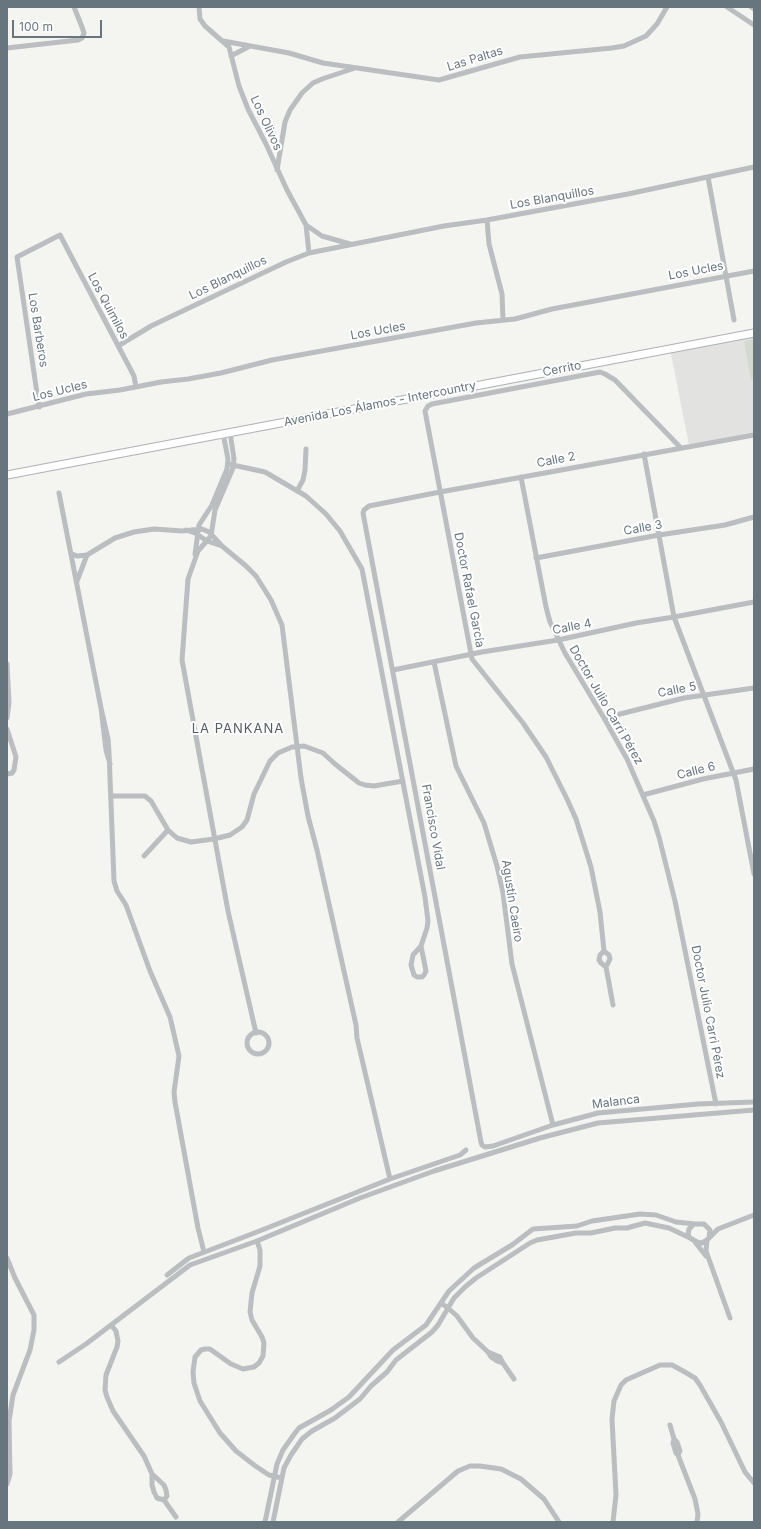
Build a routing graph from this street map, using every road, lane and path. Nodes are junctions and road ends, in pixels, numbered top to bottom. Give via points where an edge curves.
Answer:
1 (74, 7) edge
2 (199, 7) edge
3 (667, 7) edge
4 (727, 7) edge
5 (751, 7) edge
6 (754, 9) edge
7 (754, 25) edge
8 (223, 41) junction
9 (249, 47) junction
10 (7, 48) edge
11 (232, 56) junction
12 (358, 67) junction
13 (754, 167) edge
14 (277, 170) junction
15 (708, 178) junction
16 (487, 220) junction
17 (306, 225) junction
18 (60, 235) joint
19 (353, 244) junction
20 (309, 253) junction
21 (754, 271) edge
22 (727, 276) junction
23 (503, 320) junction
24 (734, 320) dead end
25 (754, 333) edge
26 (118, 346) junction
27 (136, 387) junction
28 (40, 407) junction
29 (7, 414) edge
30 (425, 415) joint
31 (226, 433) junction
32 (754, 435) edge
33 (681, 448) junction
34 (306, 449) dead end
35 (644, 454) junction
36 (231, 465) junction
37 (7, 475) edge
38 (521, 477) junction
39 (297, 491) junction
40 (60, 492) dead end
41 (440, 492) junction
42 (364, 510) joint
43 (754, 517) edge
44 (197, 532) junction
45 (212, 535) junction
46 (659, 535) junction
47 (207, 541) junction
48 (222, 546) junction
49 (72, 554) junction
50 (87, 555) junction
51 (195, 557) junction
52 (536, 558) junction
53 (77, 582) junction
54 (754, 602) edge
55 (674, 617) junction
56 (558, 640) junction
57 (471, 654) junction
58 (434, 662) junction
59 (7, 664) edge
60 (393, 670) junction
61 (754, 688) edge
62 (7, 692) edge
63 (703, 695) junction
64 (7, 718) edge
65 (604, 718) junction
66 (7, 728) edge
67 (298, 746) junction
68 (754, 769) edge
69 (733, 772) junction
70 (7, 774) edge
71 (403, 781) junction
72 (643, 795) junction
73 (111, 796) junction
74 (168, 830) junction
75 (214, 839) junction
76 (144, 856) dead end
77 (754, 874) edge
78 (422, 946) junction
79 (604, 951) junction
80 (606, 967) junction
81 (613, 1005) dead end
82 (256, 1033) junction
83 (754, 1102) edge
84 (716, 1104) junction
85 (754, 1110) edge
86 (553, 1125) junction
87 (485, 1147) joint
88 (466, 1150) dead end
89 (390, 1179) junction
90 (754, 1215) edge
91 (695, 1224) junction
92 (704, 1224) junction
93 (725, 1226) junction
94 (692, 1239) junction
95 (708, 1239) junction
96 (257, 1241) junction
97 (514, 1243) junction
98 (520, 1250) junction
99 (204, 1252) junction
100 (7, 1258) edge
101 (709, 1260) junction
102 (167, 1275) dead end
103 (441, 1303) junction
104 (448, 1308) junction
105 (730, 1318) dead end
106 (111, 1325) junction
107 (59, 1362) dead end
108 (514, 1379) dead end
109 (359, 1387) junction
110 (366, 1392) junction
111 (13, 1395) junction
112 (7, 1400) edge
113 (670, 1425) dead end
114 (152, 1474) junction
115 (273, 1476) junction
116 (282, 1478) junction
117 (754, 1483) edge
118 (7, 1484) edge
119 (164, 1500) junction
120 (176, 1517) dead end
121 (264, 1522) edge
122 (273, 1522) edge
123 (398, 1522) edge
124 (558, 1522) edge
125 (613, 1522) edge
126 (697, 1522) edge

1 - 10 street via 84,33 82,38
2 - 8 street, Los Olivos via 200,19 211,33
3 - 12 street, Las Paltas via 646,36 624,46 520,56 439,80
4 - 7 street
5 - 6 street
8 - 9 street, Las Paltas
8 - 11 street, Los Olivos via 229,47
9 - 11 street
9 - 12 street, Las Paltas via 289,53 323,63
11 - 14 street, Los Olivos via 243,99
12 - 14 street via 313,83 302,93 285,122
13 - 15 street, Los Blanquillos
14 - 17 street, Los Olivos
15 - 16 street, Los Blanquillos
15 - 22 street
16 - 19 street, Los Blanquillos
16 - 23 street via 490,250 502,294
17 - 19 street, Los Blanquillos via 322,236
17 - 20 street, Los Olivos
18 - 26 street, Los Quimilos
18 - 28 street, Los Barberos via 17,257
19 - 20 street, Los Blanquillos
20 - 26 street, Los Blanquillos via 151,326
21 - 22 street, Los Ucles
22 - 23 street, Los Ucles
22 - 24 street
23 - 27 street, Los Ucles via 272,360 221,373
25 - 31 main road, Avenida Los Álamos - Intercountry
26 - 27 street, Los Quimilos via 134,376
27 - 28 street, Los Ucles via 86,394
28 - 29 street, Los Ucles
30 - 33 street, Cerrito via 426,408 432,404 600,372 615,380
30 - 41 street, Doctor Rafael García
31 - 36 street via 228,459
31 - 37 main road, Avenida Los Álamos - Intercountry
32 - 33 street, Calle 2
33 - 35 street, Calle 2
34 - 39 street via 303,480
35 - 38 street, Calle 2
35 - 46 street
36 - 39 street via 265,472
36 - 44 street
36 - 45 street via 230,477 215,510
38 - 41 street, Calle 2
38 - 52 street, Doctor Julio Carri Pérez
39 - 71 street via 317,506 334,524 362,569
40 - 49 street
41 - 42 street, Calle 2 via 369,506
41 - 57 street, Doctor Rafael García
42 - 60 street, Francisco Vidal
43 - 46 street, Calle 3 via 725,525
44 - 45 street via 206,530
44 - 47 street
44 - 50 street via 159,528 134,532 115,538
44 - 51 street
45 - 47 street
45 - 48 street
46 - 52 street, Calle 3
46 - 55 street
47 - 48 street
47 - 51 street
48 - 67 street via 252,571 272,600 280,617
49 - 50 street
49 - 53 street
50 - 53 street
51 - 75 street via 187,585 182,665
52 - 56 street, Doctor Julio Carri Pérez via 547,611
53 - 73 street via 110,764
54 - 55 street, Calle 4
55 - 56 street, Calle 4
55 - 63 street
56 - 57 street, Calle 4
56 - 65 street, Doctor Julio Carri Pérez
57 - 58 street, Calle 4
57 - 79 street, Doctor Rafael García via 534,738 567,799 591,867 600,912
58 - 60 street, Calle 4
58 - 86 street, Agustín Caeiro via 456,766 484,823 497,866 512,964
59 - 62 street
60 - 87 street, Francisco Vidal via 481,1142
61 - 63 street, Calle 5
62 - 64 street
63 - 65 street, Calle 5
63 - 69 street
65 - 72 street, Doctor Julio Carri Pérez
66 - 70 street via 16,757 14,770
67 - 71 street via 324,753 358,783 374,786
67 - 75 street via 278,753 270,761 242,827 230,835
67 - 89 street via 308,816
68 - 69 street, Calle 6
69 - 72 street, Calle 6
69 - 77 street via 738,786
71 - 78 street via 427,912 428,921
72 - 84 street, Doctor Julio Carri Pérez via 659,837 671,882
73 - 74 street via 144,796 151,801
73 - 99 street via 115,886 126,905 150,971 167,1008 179,1056 175,1102
74 - 75 street via 177,838 188,842
74 - 76 street
75 - 82 street via 234,942
78 - 78 street via 412,960 412,971 417,977 422,977 426,970
79 - 80 street, Doctor Rafael García via 609,954 610,959
79 - 80 street, Doctor Rafael García via 599,960
80 - 81 street, Doctor Rafael García
82 - 82 street via 265,1036 268,1042 265,1051 259,1054 249,1050 247,1043 250,1036
83 - 84 street, Malanca
84 - 86 street, Malanca via 604,1112
85 - 96 street via 591,1124 434,1171 360,1198
86 - 87 street, Malanca
88 - 89 street via 460,1155
89 - 99 street
90 - 93 street
91 - 92 street
91 - 94 street via 689,1229 688,1235
91 - 97 street via 676,1222 656,1215 627,1215 577,1226 533,1229
92 - 93 street
92 - 95 street via 710,1230
93 - 95 street
94 - 95 street via 702,1242
94 - 98 street via 668,1228 645,1224 537,1240
94 - 101 street
95 - 101 street via 706,1251
96 - 106 street via 190,1265
96 - 115 street via 260,1266 252,1293 250,1312 262,1336 263,1356 259,1363 243,1369 210,1349 205,1349 196,1357 193,1372 200,1401 220,1433 245,1459
97 - 98 street
97 - 103 street via 474,1268 449,1291
98 - 104 street via 476,1278 454,1298
99 - 102 street via 186,1259
100 - 111 street via 34,1315 30,1350
101 - 105 street
103 - 104 street
103 - 109 street via 426,1325 393,1350
104 - 108 street via 491,1357 503,1363
104 - 110 street via 432,1332 400,1356
106 - 107 street
106 - 114 street via 116,1331 118,1341 106,1375 105,1390 113,1411 144,1456
109 - 110 street
109 - 115 street via 338,1406 299,1428 280,1456
110 - 116 street via 335,1418 302,1438 286,1464
111 - 112 street
111 - 118 street via 9,1421 10,1474
113 - 126 street via 676,1453 695,1499
114 - 119 street via 154,1492 157,1498
114 - 119 street via 164,1485 167,1496
115 - 116 street
115 - 121 street
116 - 122 street
117 - 125 street via 745,1472 722,1422 700,1385 683,1370 660,1365 626,1380 614,1401 612,1419 616,1495
119 - 120 street
123 - 124 street via 458,1471 470,1466 489,1466 521,1479 544,1499

